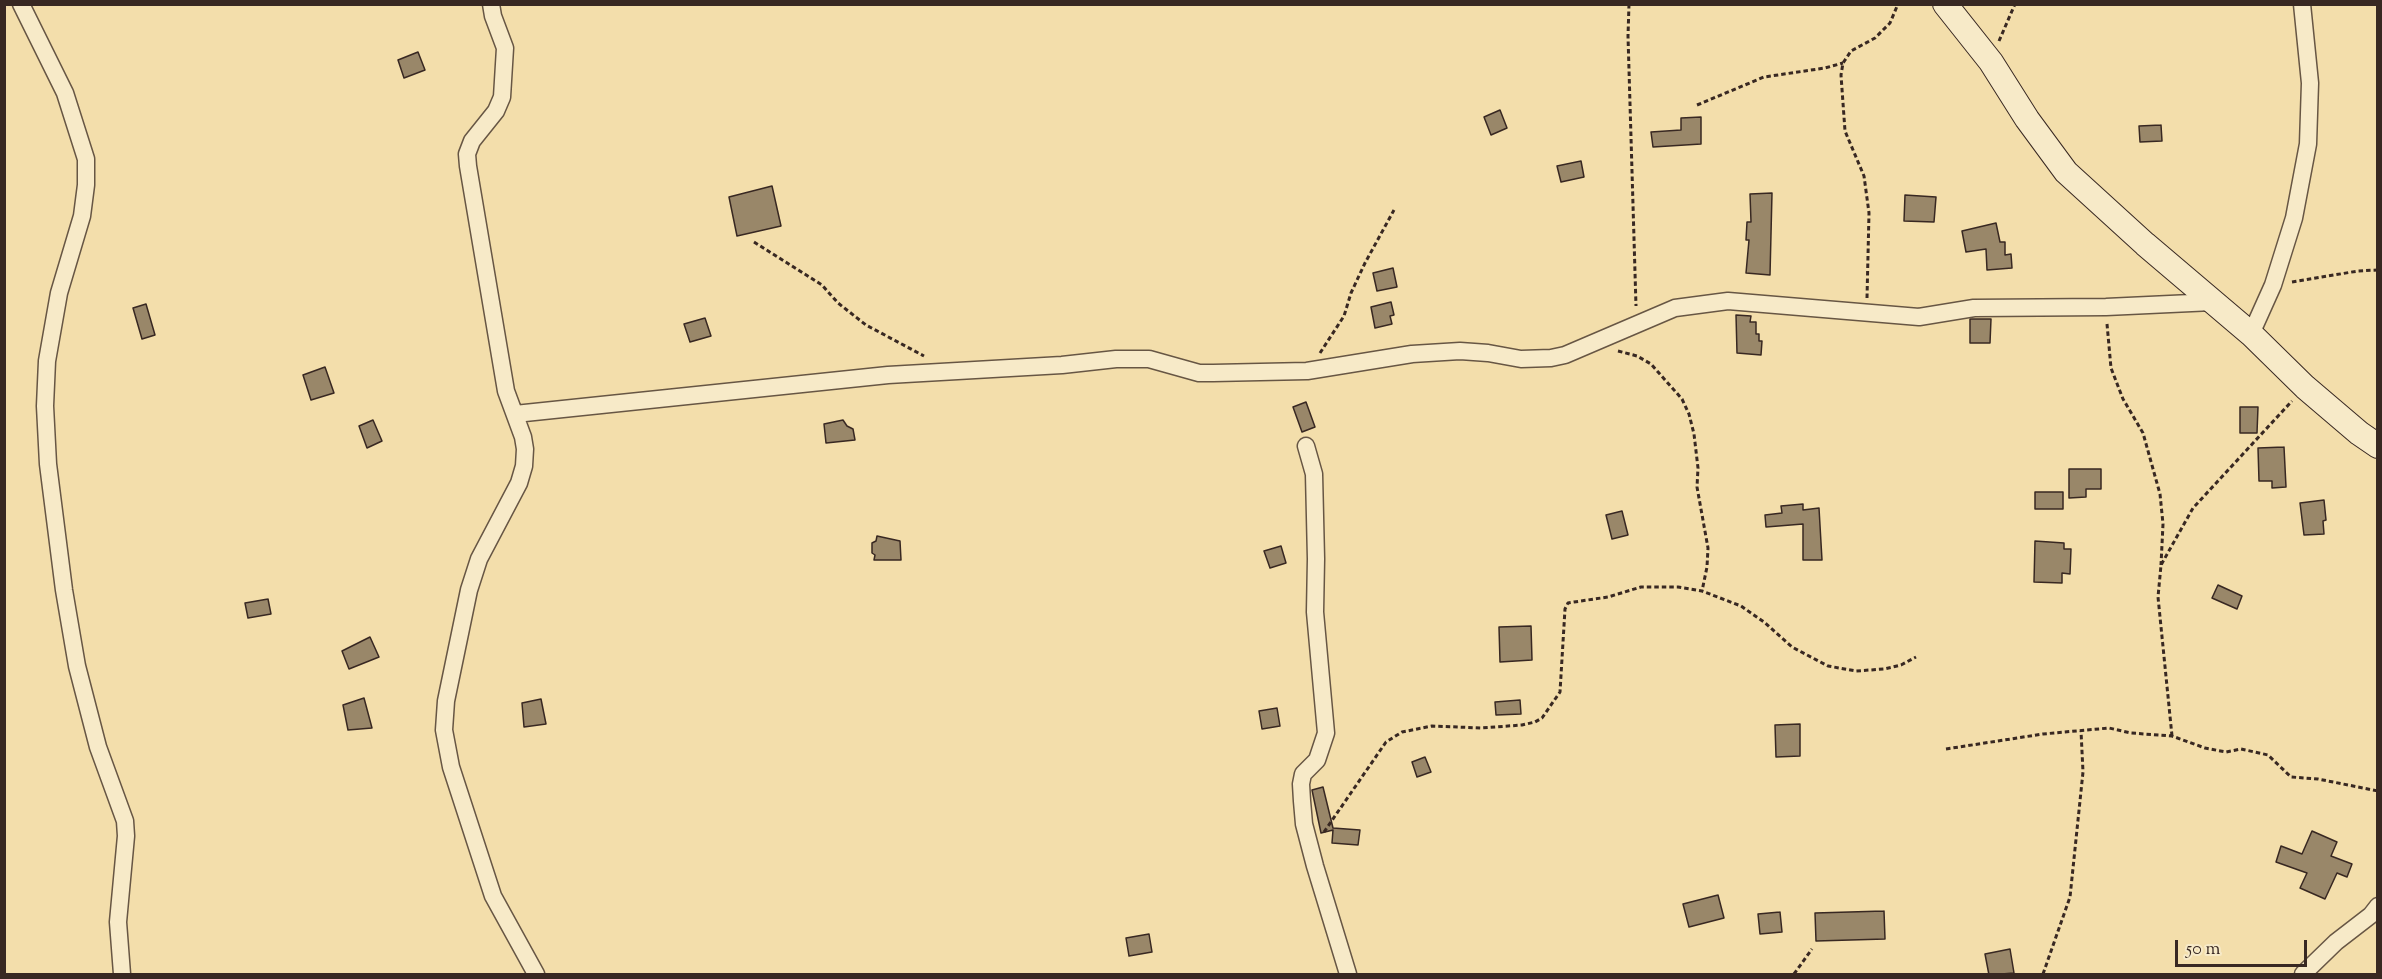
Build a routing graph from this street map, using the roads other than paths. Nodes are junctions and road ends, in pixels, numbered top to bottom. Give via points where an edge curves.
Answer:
1 (21, 4) edge
2 (491, 4) edge
3 (1945, 4) edge
4 (2302, 4) edge
5 (2213, 302) junction
6 (2251, 334) junction
7 (515, 414) junction
8 (1306, 446) dead end
9 (2378, 446) edge
10 (2378, 906) edge
11 (122, 975) edge
12 (536, 975) edge
13 (1348, 975) edge
14 (2303, 975) edge

1 - 11 street via 65,93 86,159 82,216 59,293 47,361 45,406 48,464 77,666 98,747 125,822 118,922
2 - 7 street via 505,48 502,97 467,154 501,365
3 - 5 main road via 1991,62 2066,172
4 - 6 street via 2310,83 2308,144 2294,218 2273,285
5 - 6 main road
5 - 7 street via 1974,308 1919,317 1728,301 1675,308 1551,358 1448,352 1269,373 1200,373 1149,359 1116,359 888,375
6 - 9 main road via 2305,387
7 - 12 street via 523,437 524,466 479,559 469,590 446,701 444,730 451,766 493,896
8 - 13 street via 1314,474 1315,612 1326,733 1317,760 1303,774 1304,824
10 - 14 street

